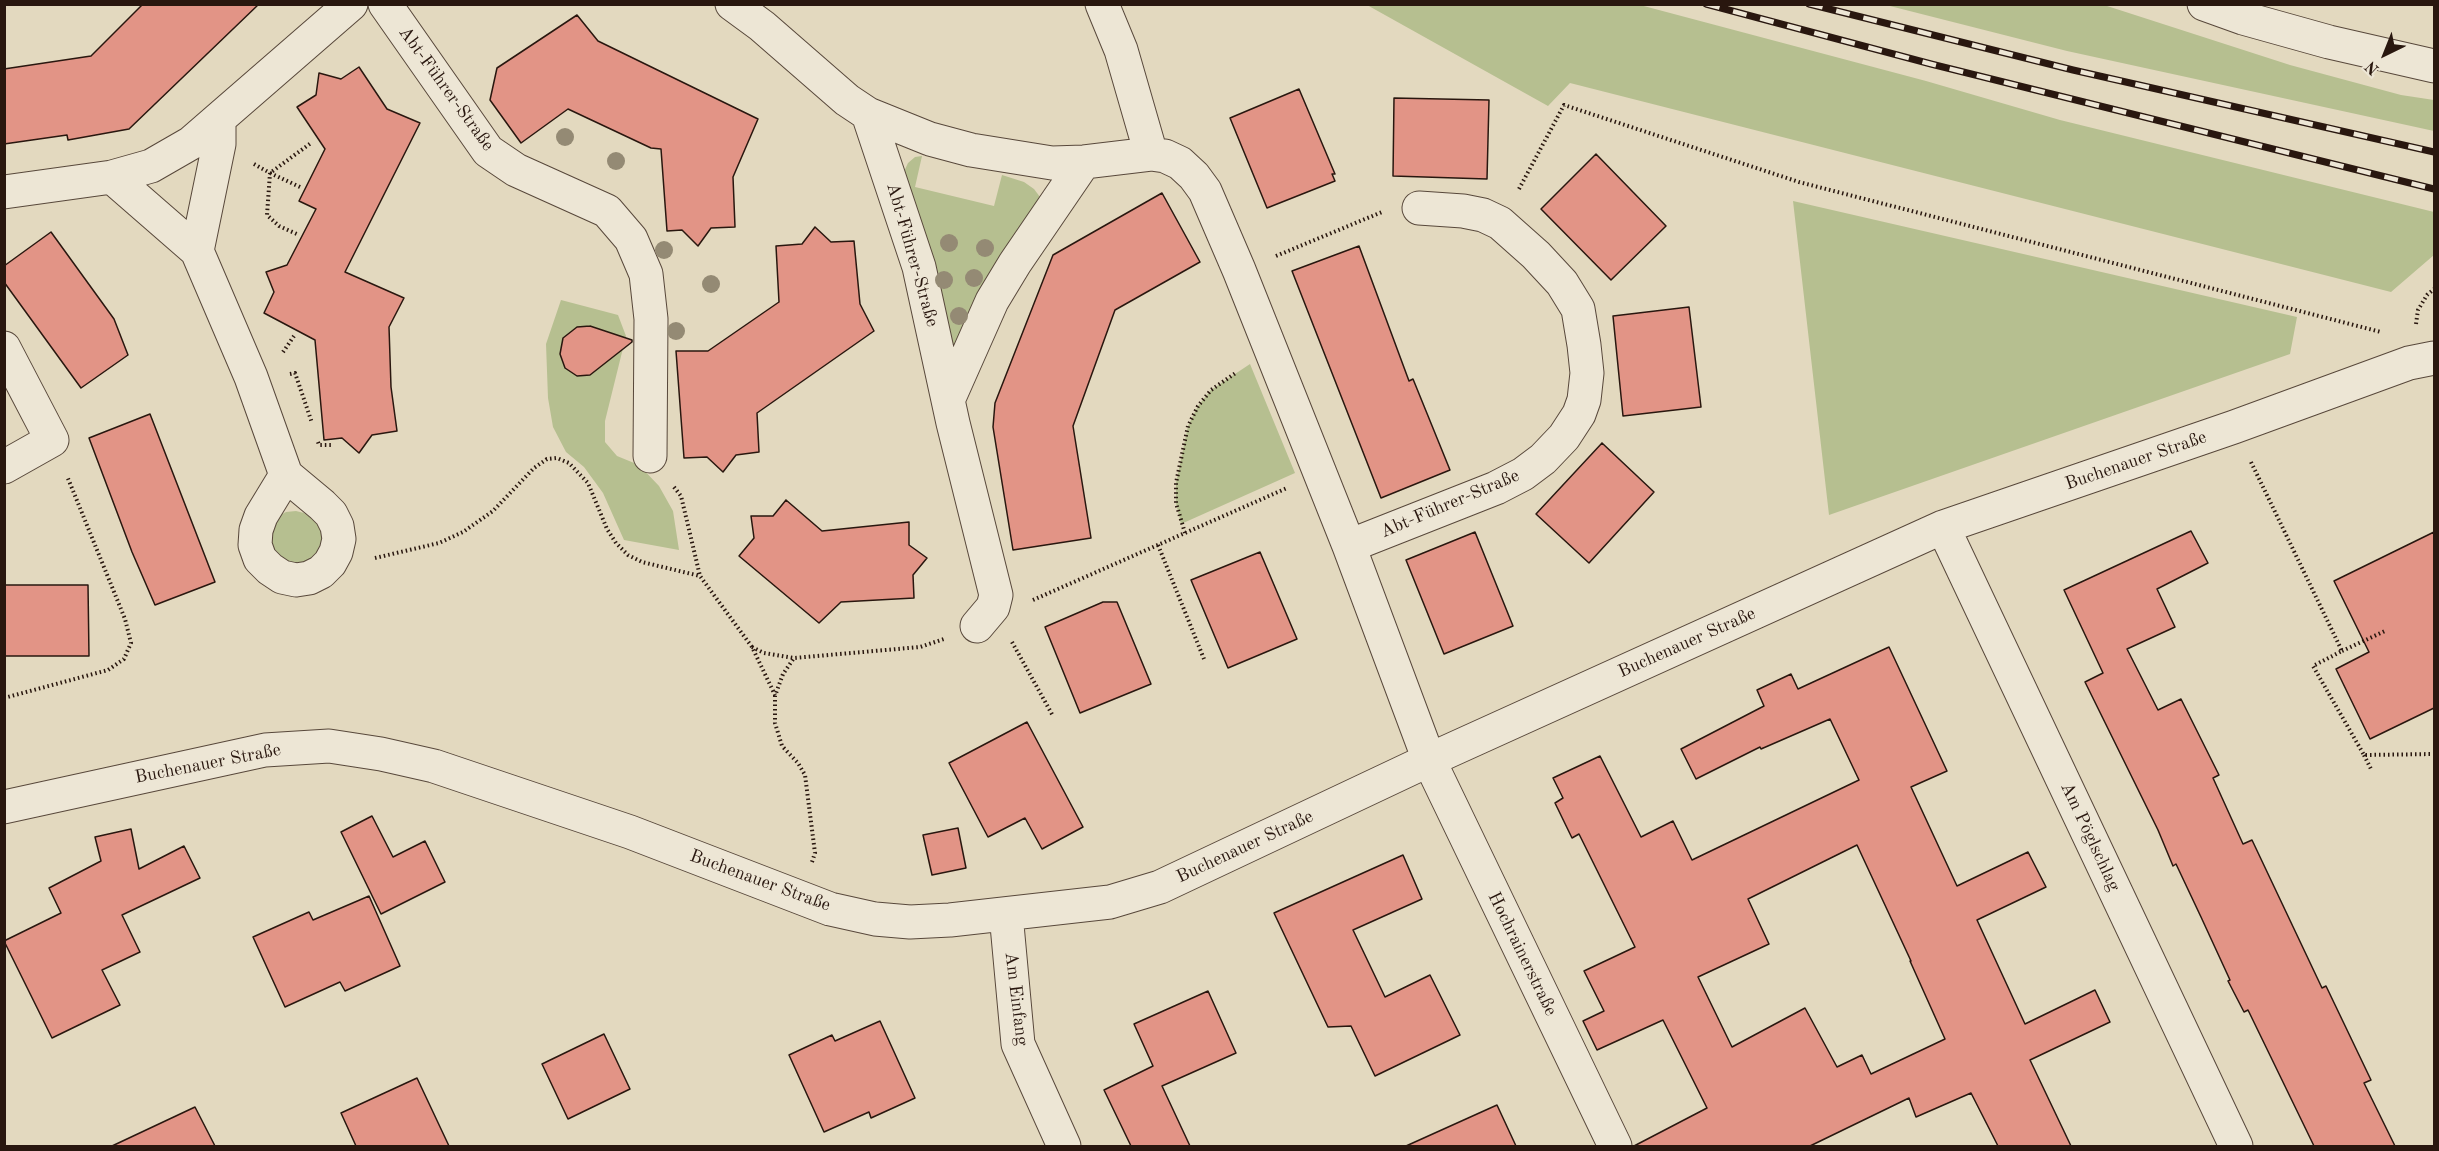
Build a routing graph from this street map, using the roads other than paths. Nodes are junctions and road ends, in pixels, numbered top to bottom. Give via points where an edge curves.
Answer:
1 (351, 4) edge
2 (385, 4) edge
3 (732, 4) edge
4 (1102, 4) edge
5 (2204, 4) edge
6 (2434, 66) edge
7 (868, 114) junction
8 (219, 132) junction
9 (1150, 154) junction
10 (1084, 162) junction
11 (112, 177) junction
12 (4, 192) edge
13 (1419, 208) road end
14 (197, 251) junction
15 (4, 348) edge
16 (2434, 358) edge
17 (947, 416) junction
18 (650, 456) road end
19 (4, 467) edge
20 (286, 475) junction
21 (1943, 527) junction
22 (1349, 546) junction
23 (989, 616) road end
24 (1429, 760) junction
25 (4, 807) edge
26 (1006, 914) junction
27 (1064, 1146) edge
28 (1615, 1146) edge
29 (2236, 1146) edge

1 - 8 street
2 - 18 street, Abt-Führer-Straße via 488,151 516,170 607,211 631,239 646,274 651,319
3 - 7 street
4 - 9 street via 1121,50
5 - 6 street via 2329,42
7 - 10 street via 930,140 971,150 1052,163
7 - 17 street, Abt-Führer-Straße via 919,267
8 - 11 street via 151,166
8 - 14 street
9 - 10 street
9 - 22 street via 1180,164 1205,191
10 - 17 street via 992,301
11 - 12 street
11 - 14 street
13 - 22 street, Abt-Führer-Straße via 1463,211 1500,223 1562,283 1578,309 1587,373 1584,400 1564,437 1523,474
14 - 20 street via 251,377
15 - 19 street via 52,440
16 - 21 street, Buchenauer Straße via 2409,363
17 - 23 street, Abt-Führer-Straße via 996,595
20 - 20 street via 261,516 255,544 260,559 282,577 309,578 321,572 336,552 337,526 331,514
21 - 24 street, Buchenauer Straße
21 - 29 street, Am Pöglschlag
22 - 24 street
24 - 26 street, Buchenauer Straße via 1160,887 1110,902
24 - 28 street, Hochrainerstraße
25 - 26 street, Buchenauer Straße via 265,750 329,746 434,766 630,832 831,909 910,922
26 - 27 street, Am Einfang via 1018,1044

